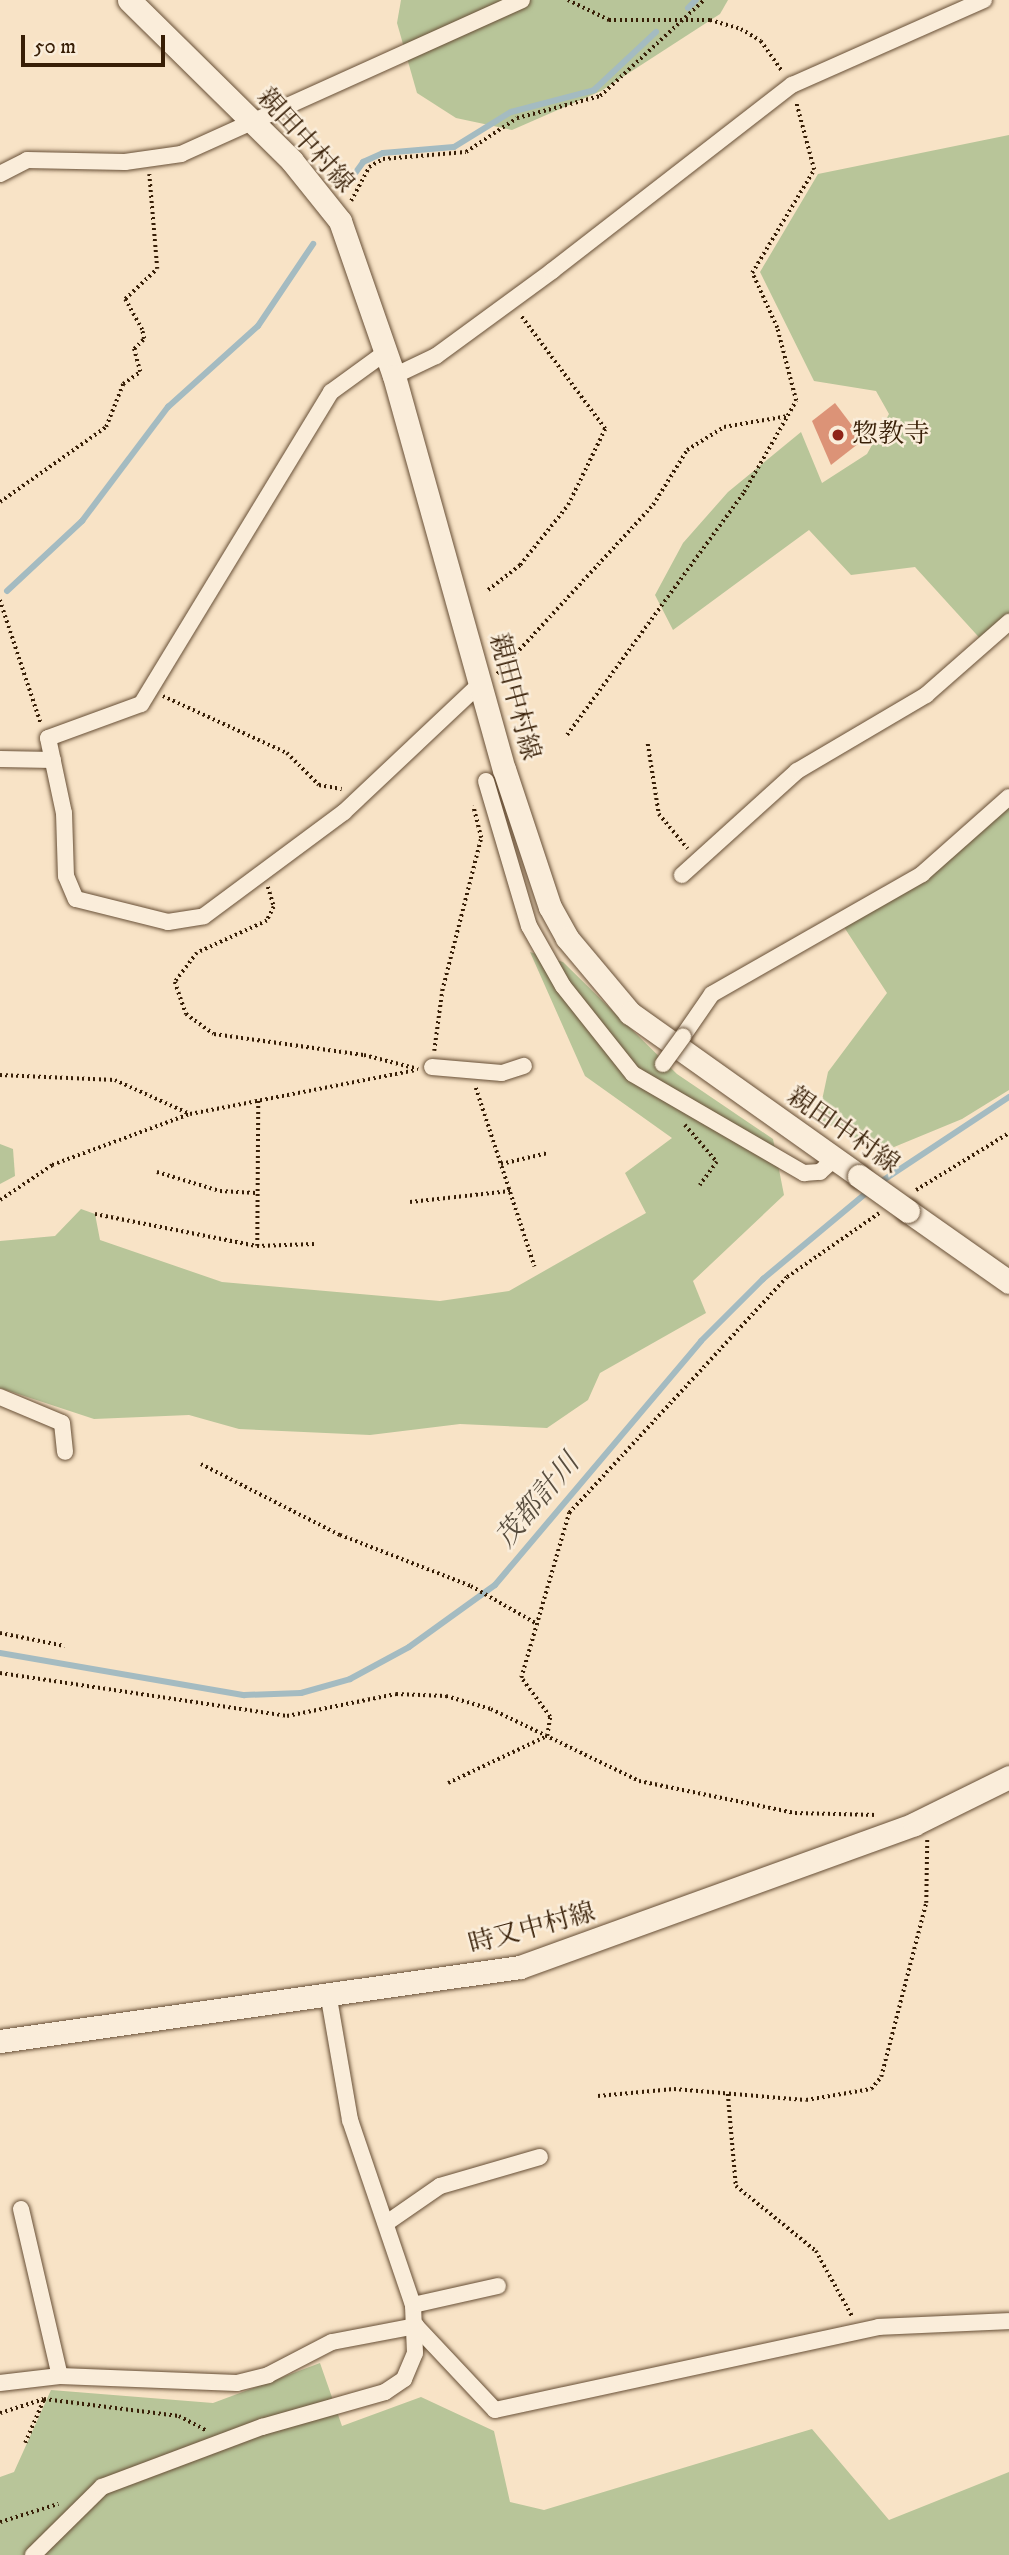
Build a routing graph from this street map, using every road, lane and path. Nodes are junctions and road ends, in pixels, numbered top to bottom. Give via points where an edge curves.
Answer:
1 (129, 0) edge
2 (522, 0) edge
3 (568, 0) edge
4 (704, 0) edge
5 (984, 0) edge
6 (688, 20) junction
7 (792, 85) junction
8 (253, 123) junction
9 (150, 158) junction
10 (0, 174) edge
11 (340, 221) junction
12 (510, 302) junction
13 (386, 352) junction
14 (394, 376) junction
15 (788, 415) junction
16 (0, 502) edge
17 (488, 590) dead end
18 (0, 600) edge
19 (1, 608) edge
20 (1009, 622) edge
21 (482, 681) junction
22 (151, 691) junction
23 (567, 735) dead end
24 (48, 738) junction
25 (648, 744) dead end
26 (0, 759) edge
27 (53, 760) junction
28 (486, 781) joint
29 (348, 783) dead end
30 (1009, 797) edge
31 (703, 855) junction
32 (263, 872) junction
33 (682, 875) dead end
34 (524, 1066) dead end
35 (426, 1068) junction
36 (470, 1070) junction
37 (0, 1075) edge
38 (648, 1084) junction
39 (258, 1101) junction
40 (190, 1114) junction
41 (682, 1123) dead end
42 (1009, 1133) edge
43 (548, 1153) dead end
44 (834, 1159) junction
45 (501, 1164) junction
46 (157, 1172) dead end
47 (700, 1185) dead end
48 (510, 1191) junction
49 (257, 1193) junction
50 (0, 1200) edge
51 (410, 1202) dead end
52 (900, 1205) junction
53 (95, 1214) dead end
54 (314, 1244) dead end
55 (257, 1246) junction
56 (535, 1267) dead end
57 (1009, 1282) edge
58 (0, 1397) edge
59 (65, 1452) dead end
60 (201, 1464) dead end
61 (536, 1624) junction
62 (0, 1633) edge
63 (65, 1646) dead end
64 (0, 1673) edge
65 (547, 1736) junction
66 (1009, 1777) edge
67 (448, 1783) dead end
68 (885, 1816) dead end
69 (921, 1821) junction
70 (330, 1998) junction
71 (0, 2041) edge
72 (727, 2094) junction
73 (598, 2096) dead end
74 (540, 2157) dead end
75 (21, 2209) dead end
76 (388, 2222) junction
77 (498, 2286) dead end
78 (413, 2305) junction
79 (1009, 2321) edge
80 (416, 2326) junction
81 (861, 2333) junction
82 (52, 2376) junction
83 (0, 2383) edge
84 (44, 2399) junction
85 (0, 2413) edge
86 (224, 2442) junction
87 (25, 2444) dead end
88 (68, 2501) dead end
89 (0, 2522) edge
90 (33, 2555) edge

1 - 8 main road, 親田中村線
2 - 8 street
3 - 6 path via 609,20
4 - 6 path
5 - 7 street
6 - 7 path via 741,29 761,41
6 - 11 path via 646,47 600,96 517,118 466,152 383,159 369,167
7 - 12 street
7 - 15 path via 814,170 752,273 777,328 796,401
8 - 9 street via 181,154
8 - 11 main road, 親田中村線
9 - 10 street via 27,160
9 - 16 path via 147,204 157,269 125,299 144,339 134,349 140,372 117,394 117,412 106,427
11 - 13 main road, 親田中村線
12 - 14 street via 436,356
12 - 17 path via 605,429 568,505 520,565
13 - 14 main road, 親田中村線
13 - 22 street via 331,392
14 - 21 main road, 親田中村線
15 - 21 path via 724,427 687,450 645,515 510,667
15 - 23 path via 744,492
18 - 19 path
19 - 24 path via 31,705
20 - 31 street via 926,695 797,771
21 - 32 street via 344,812
21 - 44 main road, 親田中村線 via 550,907 595,979 630,1013
22 - 24 street via 141,704
22 - 29 path via 287,754 319,785 340,791
24 - 27 street
25 - 31 path via 659,814 680,845
26 - 27 street
27 - 32 street via 64,813 66,876 76,899 168,922 204,915
28 - 35 path via 473,805 481,838
28 - 38 street via 529,926 563,986
30 - 38 street, bridge via 922,874 712,994
31 - 33 street
32 - 35 path via 274,907 267,921 197,953 175,982 186,1014 214,1034
34 - 36 street via 502,1073
35 - 36 street
35 - 39 path
36 - 45 path
37 - 40 path via 114,1080
38 - 44 street via 804,1173 820,1172
39 - 40 path
39 - 49 path
40 - 50 path via 52,1165
41 - 47 path via 717,1161
42 - 52 path
43 - 45 path
44 - 52 main road, 親田中村線, bridge
45 - 48 path
46 - 49 path via 220,1191
48 - 51 path
48 - 56 path
49 - 55 path
52 - 57 main road, 親田中村線
52 - 61 path via 787,1277 569,1513
53 - 55 path
54 - 55 path
58 - 59 street via 62,1423
60 - 61 path via 340,1535 471,1586
61 - 65 path via 521,1678 550,1717
62 - 63 path
64 - 65 path via 287,1716 396,1694 446,1696
65 - 67 path
65 - 68 path via 639,1781 795,1813
66 - 69 main road, 時又中村線
69 - 70 main road, 時又中村線 via 641,1928 520,1967
69 - 72 path via 928,1832 926,1903 881,2077 871,2089 806,2100
70 - 71 main road, 時又中村線
70 - 76 street via 350,2120
72 - 73 path via 674,2089
72 - 81 path via 726,2135 736,2186 816,2250
74 - 76 street via 440,2186
75 - 82 street
76 - 78 street
77 - 78 street
78 - 80 street
79 - 81 street
80 - 81 street via 495,2410
80 - 82 street via 332,2342 268,2375 237,2383
80 - 86 street via 415,2353 404,2379 385,2392
82 - 83 street
82 - 84 path
84 - 85 path
84 - 86 path via 179,2416
84 - 87 path
86 - 90 street via 102,2487
88 - 89 path

